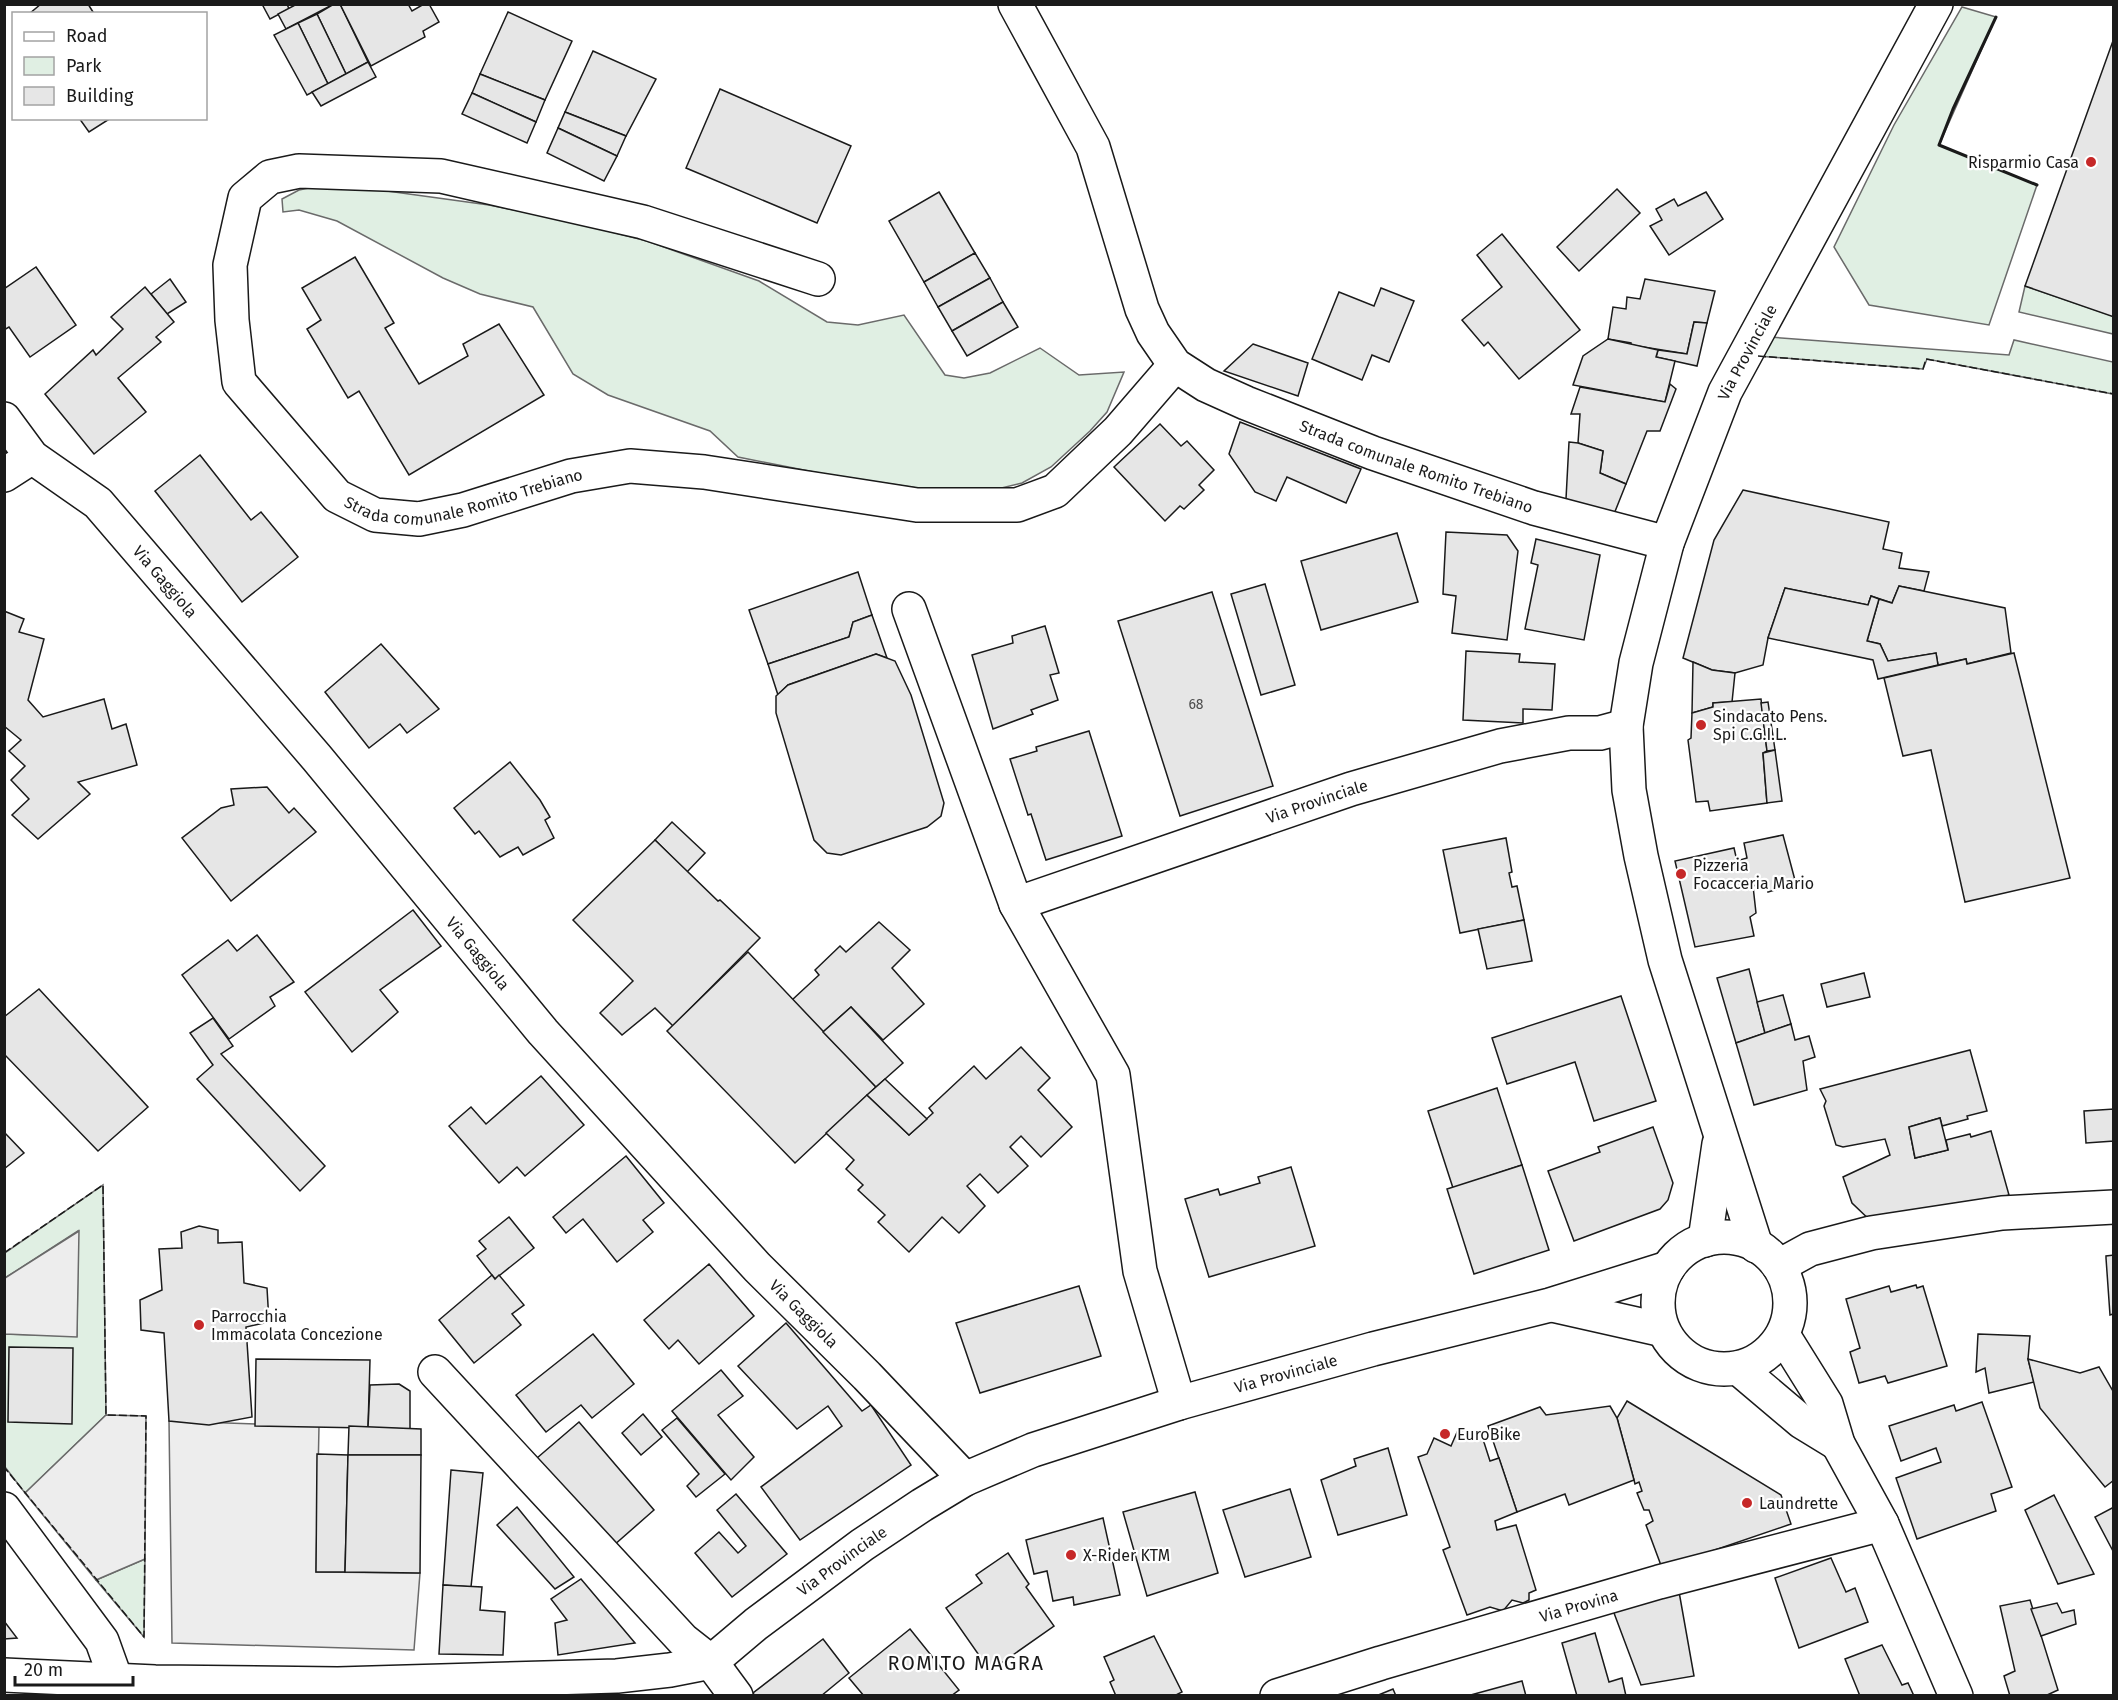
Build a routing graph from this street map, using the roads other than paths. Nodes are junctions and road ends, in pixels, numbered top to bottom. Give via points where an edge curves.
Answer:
1 (1015, 4) edge
2 (1936, 4) edge
3 (818, 279) dead end
4 (1175, 365) junction
5 (4, 419) edge
6 (32, 457) junction
7 (4, 475) edge
8 (1667, 543) junction
9 (909, 609) dead end
10 (1626, 726) junction
11 (1016, 904) junction
12 (1720, 1135) junction
13 (2114, 1207) edge
14 (1706, 1240) junction
15 (1767, 1256) junction
16 (1668, 1268) junction
17 (1550, 1305) junction
18 (1663, 1330) junction
19 (1783, 1335) junction
20 (1738, 1368) junction
21 (435, 1372) dead end
22 (1179, 1403) junction
23 (1838, 1444) junction
24 (965, 1479) junction
25 (4, 1509) edge
26 (1882, 1524) junction
27 (711, 1662) junction
28 (4, 1675) edge
29 (116, 1680) junction
30 (736, 1695) edge
31 (1277, 1695) edge
32 (1956, 1695) edge

1 - 4 street, Strada comunale Romito Trebiano via 1093,147 1142,309
2 - 8 street, Via Provinciale via 1725,392
3 - 4 street, Strada comunale Romito Trebiano via 643,222 441,176 299,171 270,177 245,198 230,265 239,382 337,496 375,515 419,519 463,510 572,476 630,466 704,472 917,506 1017,505 1055,491 1118,431
4 - 8 street, Strada comunale Romito Trebiano via 1216,390 1373,453 1534,508
5 - 6 street, Via Gaggiola
6 - 7 street
6 - 24 street, Via Gaggiola via 98,503 317,758 543,1032 757,1267
8 - 10 street, Via Provinciale via 1636,663
9 - 11 street
10 - 11 street, Via Provinciale via 1500,746 1351,789
10 - 12 street, Via Provinciale via 1629,790 1641,856 1665,960
11 - 22 street via 1113,1075 1140,1271
12 - 14 street, Via Provinciale
12 - 15 street
13 - 15 street via 2002,1213 1870,1233
14 - 15 street via 1731,1238
14 - 16 street via 1691,1246
15 - 19 street via 1787,1282 1791,1300
16 - 17 street
16 - 18 street via 1659,1298
17 - 18 street, Via Provinciale
17 - 22 street, Via Provinciale
18 - 20 street via 1676,1348 1694,1362 1716,1369
19 - 20 street via 1764,1356
19 - 23 street via 1826,1404
20 - 23 street via 1802,1422
21 - 27 street via 683,1640
22 - 24 street, Via Provinciale via 1033,1450
23 - 26 street
24 - 27 street, Via Provinciale via 862,1545
25 - 29 street via 102,1641
26 - 31 street, Via Provina via 1659,1582
26 - 32 street
27 - 29 street, Via Provinciale via 617,1676 338,1684
27 - 30 street
28 - 29 street, Via Provinciale

